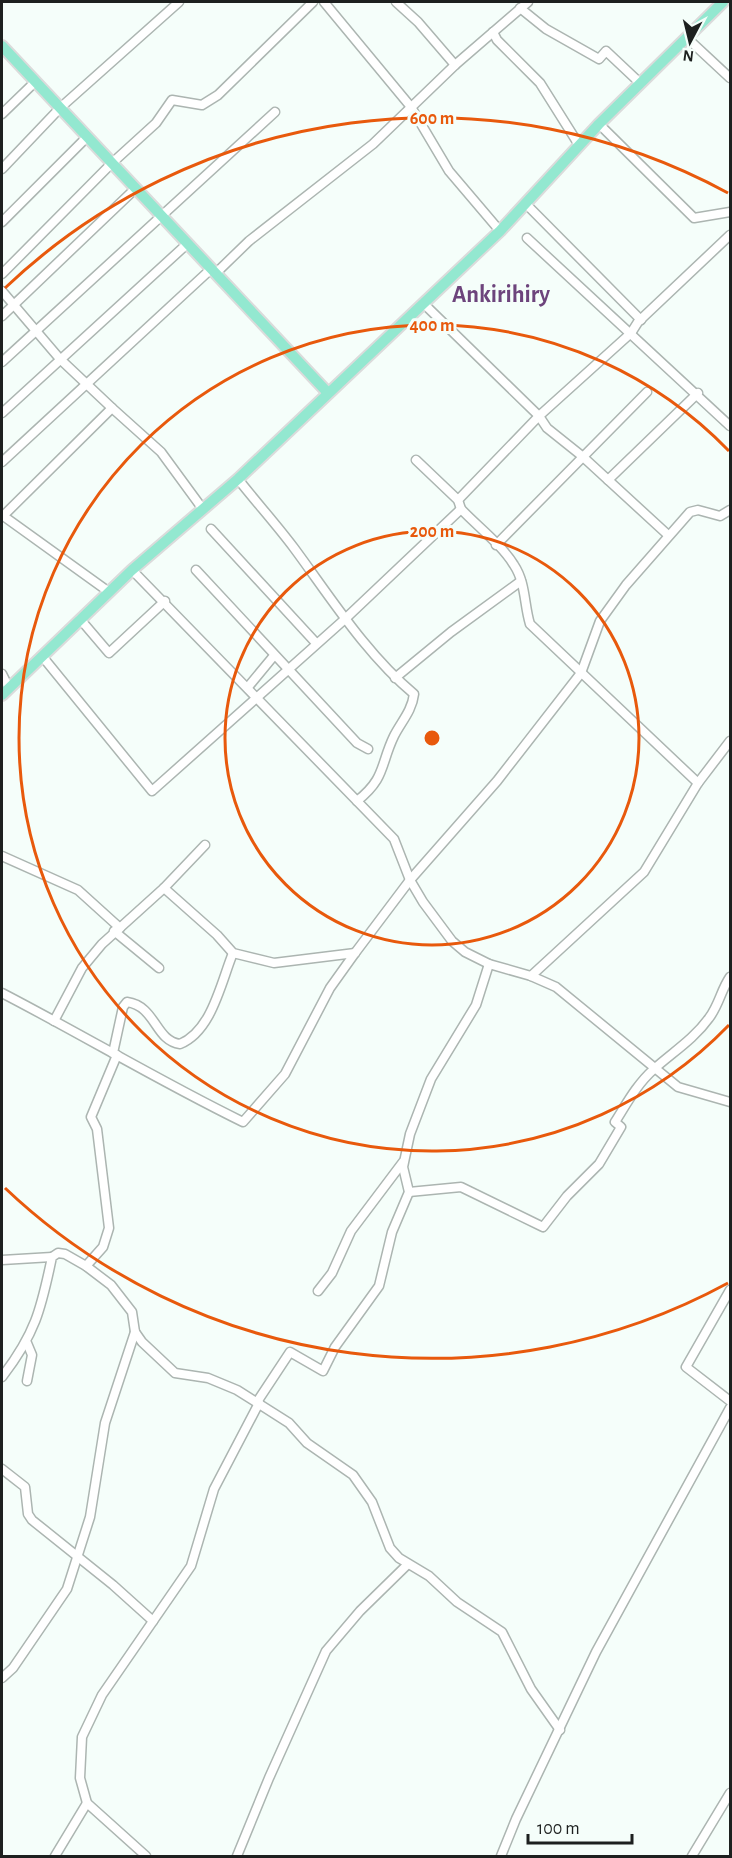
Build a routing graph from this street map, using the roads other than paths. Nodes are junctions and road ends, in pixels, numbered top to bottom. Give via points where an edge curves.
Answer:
1 (178, 2) edge
2 (313, 2) edge
3 (324, 2) edge
4 (396, 2) edge
5 (528, 2) edge
6 (723, 2) edge
7 (520, 8) junction
8 (494, 32) junction
9 (687, 38) junction
10 (4, 54) edge
11 (455, 65) junction
12 (730, 78) edge
13 (35, 82) junction
14 (640, 83) junction
15 (411, 107) junction
16 (60, 108) junction
17 (275, 112) dead end
18 (2, 114) edge
19 (599, 124) junction
20 (87, 138) junction
21 (579, 145) junction
22 (111, 164) junction
23 (2, 169) edge
24 (135, 189) junction
25 (526, 204) junction
26 (730, 212) edge
27 (160, 215) junction
28 (2, 222) edge
29 (500, 231) junction
30 (730, 235) edge
31 (527, 238) dead end
32 (187, 244) junction
33 (213, 272) junction
34 (2, 274) edge
35 (2, 291) edge
36 (423, 303) junction
37 (14, 304) junction
38 (2, 316) edge
39 (640, 320) junction
40 (36, 331) junction
41 (630, 333) junction
42 (60, 358) junction
43 (2, 362) edge
44 (86, 384) junction
45 (647, 392) dead end
46 (328, 393) junction
47 (698, 393) junction
48 (112, 408) junction
49 (2, 413) edge
50 (539, 416) junction
51 (730, 426) edge
52 (582, 456) junction
53 (416, 460) dead end
54 (2, 462) edge
55 (238, 479) junction
56 (608, 480) junction
57 (458, 500) junction
58 (202, 508) junction
59 (461, 509) junction
60 (730, 510) edge
61 (3, 517) edge
62 (211, 529) dead end
63 (668, 535) junction
64 (496, 545) junction
65 (132, 570) junction
66 (196, 570) dead end
67 (521, 581) junction
68 (109, 592) junction
69 (165, 601) junction
70 (80, 619) junction
71 (345, 619) junction
72 (316, 643) junction
73 (42, 656) junction
74 (272, 658) dead end
75 (288, 667) junction
76 (581, 673) junction
77 (2, 674) edge
78 (396, 678) junction
79 (248, 687) junction
80 (5, 692) edge
81 (256, 696) junction
82 (730, 741) edge
83 (368, 749) dead end
84 (699, 783) junction
85 (357, 801) junction
86 (205, 845) dead end
87 (2, 856) edge
88 (410, 880) junction
89 (164, 888) junction
90 (117, 930) junction
91 (232, 953) junction
92 (355, 953) junction
93 (489, 964) junction
94 (159, 968) dead end
95 (531, 976) junction
96 (730, 977) edge
97 (2, 993) edge
98 (54, 1022) junction
99 (115, 1054) junction
100 (654, 1069) junction
101 (730, 1102) edge
102 (403, 1161) junction
103 (409, 1191) junction
104 (52, 1257) junction
105 (2, 1260) edge
106 (86, 1266) junction
107 (730, 1290) edge
108 (318, 1291) dead end
109 (135, 1332) junction
110 (27, 1343) junction
111 (2, 1377) edge
112 (27, 1381) dead end
113 (730, 1401) edge
114 (258, 1402) junction
115 (730, 1408) edge
116 (2, 1469) edge
117 (78, 1556) junction
118 (408, 1564) junction
119 (153, 1621) junction
120 (2, 1678) edge
121 (560, 1730) junction
122 (730, 1793) edge
123 (87, 1803) junction
124 (503, 1856) edge
125 (55, 1857) edge
126 (146, 1857) edge
127 (237, 1857) edge
128 (692, 1857) edge

1 - 16 street
2 - 22 street via 218,95 202,105 172,100 156,123
3 - 15 street
4 - 11 street
5 - 7 street
6 - 9 main road
7 - 8 street
7 - 14 street via 546,29 599,59 606,51
8 - 11 street
8 - 21 street via 497,40 540,83
9 - 12 street
9 - 14 main road
10 - 13 main road
11 - 15 street
13 - 16 main road
13 - 18 street
14 - 19 main road
15 - 29 street via 449,171
15 - 33 street via 340,172
16 - 20 main road
16 - 23 street
17 - 27 street
19 - 21 main road
19 - 26 street via 693,218
20 - 22 main road
20 - 28 street
21 - 25 main road
22 - 24 main road
22 - 34 street
24 - 27 main road
24 - 37 street
25 - 29 main road
25 - 39 street
27 - 32 main road
27 - 40 street
29 - 36 main road
30 - 39 street
31 - 41 street
32 - 33 main road
32 - 42 street
33 - 44 street
33 - 46 main road
35 - 37 street
36 - 46 main road
36 - 50 street
37 - 38 street
37 - 40 street
39 - 41 street
40 - 42 street
40 - 43 street
41 - 47 street
41 - 50 street
42 - 44 street
42 - 49 street
44 - 48 street
44 - 54 street
45 - 52 street
46 - 55 main road
47 - 51 street
47 - 56 street
48 - 58 street via 160,452
48 - 61 street
50 - 52 street via 547,428
50 - 57 street
52 - 56 street
52 - 64 street
53 - 57 street
55 - 58 main road
55 - 71 street
56 - 63 street
57 - 59 street
58 - 65 main road
59 - 64 street
59 - 71 street
60 - 63 street via 720,516 698,510 690,512
61 - 68 street
62 - 72 street
63 - 76 street via 600,621
64 - 67 street via 515,565
65 - 68 main road
65 - 69 street
66 - 75 street
67 - 76 street via 530,624
67 - 78 street
68 - 70 main road
69 - 70 street via 109,653
69 - 79 street
70 - 73 main road
71 - 72 street
71 - 78 street
72 - 75 street
73 - 80 main road
73 - 81 street via 152,791
74 - 79 street
75 - 81 street
75 - 83 street via 357,743
76 - 84 street
76 - 88 street via 497,781
77 - 80 street
78 - 85 street via 414,694 414,702 394,736 386,764 372,788
79 - 81 street
81 - 85 street
82 - 84 street
84 - 95 street via 644,872
85 - 88 street via 394,839
86 - 89 street
87 - 90 street via 78,890
88 - 92 street
88 - 93 street via 452,941
89 - 90 street
89 - 91 street
90 - 94 street
90 - 98 street via 82,968
91 - 92 street via 274,963
91 - 99 street via 205,1023 187,1040 180,1044 169,1041 149,1013 127,1002
92 - 99 street via 330,988 285,1074 243,1122 162,1083
93 - 95 street
93 - 102 street via 476,1005 427,1088
95 - 100 street via 577,1002
96 - 100 street via 719,1004 691,1040
97 - 98 street
98 - 99 street
99 - 106 street via 91,1117 97,1129 110,1228 103,1247
100 - 101 street via 684,1090
100 - 103 street via 639,1084 615,1122 621,1127 599,1164 543,1227 461,1187
102 - 103 street
102 - 108 street via 351,1231 332,1273
103 - 114 street via 392,1232 379,1286 335,1347 323,1371 290,1352
104 - 105 street
104 - 106 street via 61,1253
104 - 110 street via 43,1302
106 - 109 street via 111,1285 132,1312
107 - 113 street via 686,1367
109 - 114 street via 175,1373 210,1378
109 - 117 street via 105,1423 90,1516
110 - 111 street
110 - 112 street via 32,1354
114 - 118 street via 353,1475 372,1502 390,1548
114 - 119 street via 214,1489 191,1566
115 - 121 street via 596,1652
116 - 117 street via 25,1487 32,1520
117 - 119 street
117 - 120 street via 63,1597
118 - 121 street via 502,1632 531,1689
118 - 127 street via 326,1651
119 - 123 street via 102,1695 82,1737 80,1778
121 - 124 street via 516,1819
122 - 128 street
123 - 125 street
123 - 126 street

